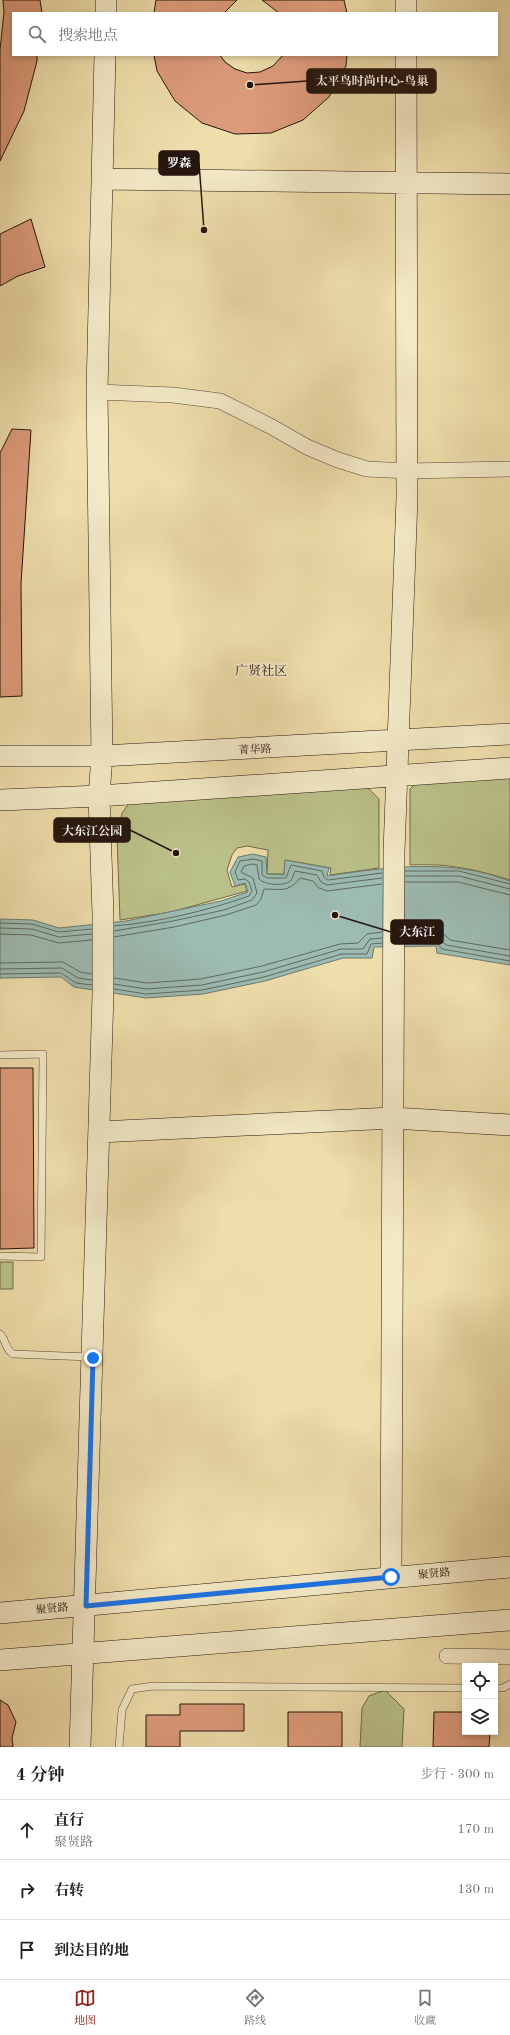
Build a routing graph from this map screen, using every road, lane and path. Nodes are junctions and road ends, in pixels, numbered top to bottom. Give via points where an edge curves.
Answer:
1 (106, 0) edge
2 (406, 0) edge
3 (106, 12) edge
4 (406, 12) edge
5 (105, 56) edge
6 (406, 56) edge
7 (102, 179) junction
8 (407, 184) junction
9 (510, 184) edge
10 (96, 392) junction
11 (510, 469) edge
12 (408, 471) junction
13 (510, 734) edge
14 (398, 742) junction
15 (0, 756) edge
16 (102, 756) junction
17 (510, 768) edge
18 (397, 776) junction
19 (99, 796) junction
20 (0, 800) edge
21 (0, 1056) edge
22 (393, 1118) junction
23 (510, 1125) edge
24 (99, 1132) junction
25 (0, 1256) edge
26 (0, 1334) edge
27 (93, 1358) junction
28 (510, 1567) edge
29 (391, 1577) junction
30 (86, 1606) junction
31 (0, 1613) edge
32 (510, 1620) edge
33 (85, 1653) junction
34 (447, 1656) dead end
35 (510, 1657) edge
36 (0, 1660) edge
37 (510, 1684) edge
38 (462, 1688) edge
39 (498, 1688) edge
40 (80, 1747) edge
41 (120, 1747) edge

1 - 3 street
2 - 4 street
5 - 7 street
6 - 8 street
7 - 8 street
7 - 10 street
8 - 9 street
8 - 12 street
10 - 12 street via 173,395 220,401 307,447 338,460 367,469
10 - 16 street
11 - 12 street
12 - 14 street
13 - 14 street, 菁华路
14 - 16 street, 菁华路
14 - 18 street
15 - 16 street, 菁华路
16 - 19 street
17 - 18 street
18 - 19 street
18 - 22 street via 394,852
19 - 20 street
19 - 24 street via 103,915
21 - 25 lane via 43,1054 41,1257
22 - 23 street
22 - 24 street
22 - 29 street
24 - 27 street
26 - 27 lane via 4,1338 7,1350 13,1354
27 - 30 street
28 - 29 street, 聚贤路
29 - 30 street, 聚贤路
30 - 31 street, 聚贤路
30 - 33 street
32 - 33 street
33 - 36 street
33 - 40 street
34 - 35 street
37 - 39 lane
38 - 41 lane via 153,1686 132,1689 122,1710

